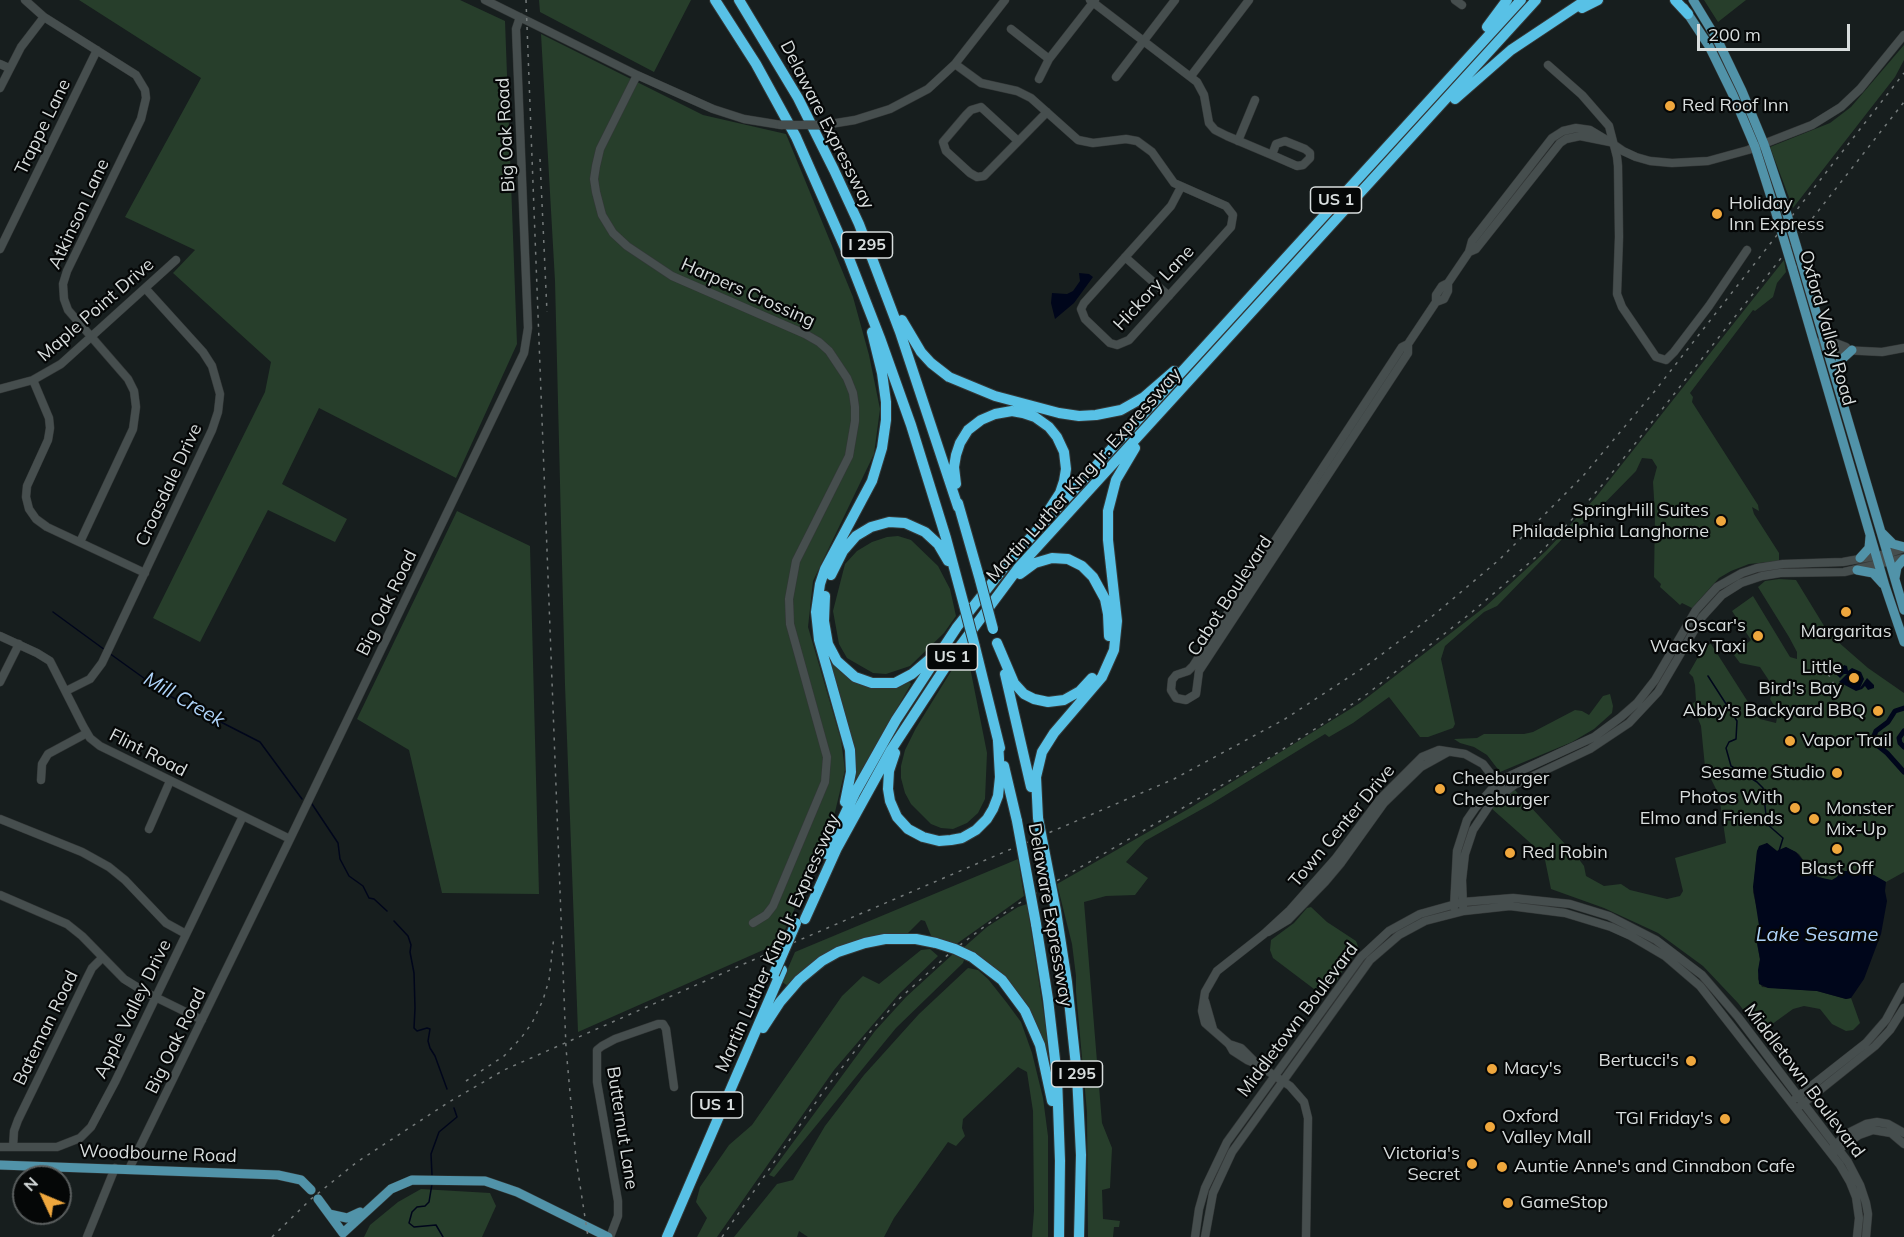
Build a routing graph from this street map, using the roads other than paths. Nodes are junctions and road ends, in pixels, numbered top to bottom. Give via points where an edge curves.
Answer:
1 (25, 0) edge
2 (484, 0) edge
3 (715, 0) edge
4 (739, 0) edge
5 (1005, 0) edge
6 (1175, 0) edge
7 (1249, 0) edge
8 (1507, 0) edge
9 (1521, 0) edge
10 (1536, 0) edge
11 (1586, 0) edge
12 (1598, 0) edge
13 (1677, 0) edge
14 (1693, 0) edge
15 (1093, 1) edge
16 (1688, 14) joint
17 (44, 17) junction
18 (520, 17) junction
19 (1552, 23) junction
20 (1011, 29) dead end
21 (1904, 35) edge
22 (1143, 41) junction
23 (97, 50) junction
24 (1048, 59) junction
25 (1462, 62) junction
26 (0, 64) edge
27 (955, 64) junction
28 (1548, 65) dead end
29 (9, 68) junction
30 (637, 75) junction
31 (1191, 76) junction
32 (1116, 77) dead end
33 (1039, 79) dead end
34 (0, 88) edge
35 (1255, 100) dead end
36 (1047, 112) junction
37 (1414, 134) junction
38 (1018, 141) junction
39 (1238, 141) junction
40 (1612, 143) junction
41 (1760, 145) junction
42 (1272, 155) junction
43 (1181, 187) junction
44 (0, 249) edge
45 (1747, 250) dead end
46 (1125, 257) junction
47 (176, 260) dead end
48 (877, 269) junction
49 (856, 277) junction
50 (145, 288) junction
51 (1169, 296) junction
52 (1821, 330) junction
53 (91, 337) junction
54 (1210, 339) junction
55 (1813, 340) junction
56 (1408, 344) junction
57 (1826, 348) junction
58 (1904, 348) edge
59 (1856, 350) junction
60 (1835, 378) junction
61 (33, 380) junction
62 (0, 388) edge
63 (1164, 409) junction
64 (958, 507) junction
65 (1879, 529) junction
66 (1870, 535) junction
67 (80, 542) junction
68 (1026, 542) junction
69 (1904, 547) edge
70 (1860, 558) junction
71 (1883, 558) junction
72 (1904, 559) edge
73 (1857, 570) junction
74 (145, 573) junction
75 (1894, 580) junction
76 (1885, 586) junction
77 (1002, 590) junction
78 (963, 602) junction
79 (1904, 610) edge
80 (957, 627) junction
81 (0, 636) edge
82 (1904, 642) edge
83 (997, 643) junction
84 (19, 644) junction
85 (0, 682) edge
86 (66, 692) junction
87 (906, 727) junction
88 (87, 733) junction
89 (999, 741) junction
90 (41, 780) dead end
91 (170, 781) junction
92 (1498, 784) junction
93 (1504, 791) junction
94 (1037, 813) junction
95 (243, 816) junction
96 (0, 819) edge
97 (839, 826) junction
98 (149, 829) dead end
99 (290, 839) junction
100 (0, 895) edge
101 (1463, 902) junction
102 (1454, 904) junction
103 (1464, 911) junction
104 (1455, 913) junction
105 (800, 921) junction
106 (753, 923) dead end
107 (186, 934) junction
108 (102, 958) junction
109 (778, 972) junction
110 (1904, 987) edge
111 (155, 997) junction
112 (1904, 1008) edge
113 (202, 1020) junction
114 (742, 1065) junction
115 (1274, 1076) junction
116 (1282, 1081) junction
117 (674, 1087) dead end
118 (1798, 1096) junction
119 (1791, 1101) junction
120 (1804, 1103) junction
121 (1797, 1109) junction
122 (1904, 1133) edge
123 (1904, 1144) edge
124 (0, 1147) edge
125 (13, 1147) junction
126 (1836, 1149) junction
127 (1060, 1161) junction
128 (0, 1165) edge
129 (115, 1168) junction
130 (129, 1169) junction
131 (311, 1190) dead end
132 (318, 1199) dead end
133 (375, 1203) junction
134 (328, 1214) junction
135 (340, 1235) edge
136 (87, 1237) edge
137 (609, 1237) edge
138 (660, 1237) edge
139 (667, 1237) edge
140 (1059, 1237) edge
141 (1079, 1237) edge
142 (1195, 1237) edge
143 (1205, 1237) edge
144 (1306, 1237) edge
145 (1857, 1237) edge
146 (1866, 1237) edge

1 - 17 street, Atkinson Lane
2 - 18 street
3 - 49 highway, Delaware Expressway / I 295 via 781,109
4 - 48 highway, Delaware Expressway / I 295 via 798,98 849,200
5 - 27 street
6 - 22 street
7 - 31 street
8 - 25 highway
9 - 25 highway, Martin Luther King Jr. Expressway / US 1
10 - 37 highway, Martin Luther King Jr. Expressway / US 1
11 - 19 highway
12 - 19 highway
13 - 16 highway
14 - 41 main road, Oxford Valley Road via 1734,74
15 - 22 street
15 - 24 street
16 - 41 main road, Oxford Valley Road
17 - 23 street, Atkinson Lane
17 - 29 street
18 - 30 street
18 - 99 street, Big Oak Road via 516,29 526,345
19 - 37 highway via 1502,57
20 - 24 street
21 - 41 street, Cabot Boulevard via 1841,108 1812,125
22 - 31 street
22 - 32 street
23 - 44 street, Trappe Lane
23 - 53 street, Atkinson Lane via 136,75 145,90 146,103 65,277 66,307
24 - 33 street
25 - 54 highway, Martin Luther King Jr. Expressway / US 1
26 - 29 street
27 - 30 street, bridge via 928,89 906,102 870,116 824,125 781,125 744,119
27 - 36 street, Hickory Lane via 981,83 1031,98
28 - 40 street via 1600,114 1609,126
29 - 34 street
30 - 106 street, Harpers Crossing via 600,149 596,166 596,192 602,215 613,233 672,276 819,342 847,378 855,407 849,456 796,561 789,599 790,624 827,757 825,782 773,906
31 - 39 street via 1204,95 1209,123
35 - 39 street
36 - 38 street
36 - 43 street, Hickory Lane via 1085,142 1137,141 1152,152
37 - 63 highway, Martin Luther King Jr. Expressway / US 1
38 - 38 street via 984,176 977,177 946,151 943,142 971,110 981,107
39 - 42 street
40 - 41 street, Cabot Boulevard via 1636,157 1672,163 1708,161
40 - 45 street via 1618,166 1617,294 1656,357 1666,360 1674,352
40 - 56 street, Cabot Boulevard via 1580,136 1562,141 1476,249 1469,252 1448,283 1444,299 1437,302
41 - 52 main road, Oxford Valley Road, bridge via 1783,201
41 - 55 main road, Oxford Valley Road, bridge
42 - 42 street via 1297,166 1310,158 1305,149 1285,141 1276,144
43 - 46 street, Hickory Lane via 1171,206
43 - 51 street, Hickory Lane via 1226,206 1233,221
46 - 51 street
46 - 51 street, Hickory Lane via 1081,309 1085,319 1110,343 1117,345 1129,340
47 - 50 street, Maple Point Drive
48 - 54 highway via 912,340 937,368 988,393 1059,413 1096,415 1129,406 1152,391
48 - 64 highway, Delaware Expressway / I 295
49 - 78 highway, I 295 via 915,435
49 - 97 highway via 882,373 886,420 875,473 825,568 817,602 819,640 851,757 849,789
50 - 53 street, Maple Point Drive
50 - 74 street, Croasdale Drive via 206,357 220,394 212,430
52 - 57 main road, Oxford Valley Road
52 - 59 street via 1836,344
53 - 61 street, Maple Point Drive via 61,364
53 - 67 street, Atkinson Lane via 128,379 137,412 128,441
54 - 68 highway, Martin Luther King Jr. Expressway / US 1
55 - 57 street
55 - 66 main road, Oxford Valley Road
56 - 56 street, Cabot Boulevard via 1395,357 1193,666 1172,680 1171,690 1176,698 1186,700 1196,694 1199,671 1402,363
57 - 59 street
57 - 60 main road, Oxford Valley Road
58 - 59 street via 1882,352
59 - 60 main road via 1840,361
60 - 65 main road, Oxford Valley Road
61 - 62 street, Maple Point Drive
61 - 67 street via 51,428 27,486 27,505 42,524
63 - 77 highway, Martin Luther King Jr. Expressway / US 1
63 - 94 highway via 1125,462 1113,488 1107,529 1117,628 1111,658 1098,682 1045,746 1037,771
64 - 68 highway via 955,461 968,430 1000,412 1035,417 1057,437 1066,469 1056,498
64 - 83 highway, Delaware Expressway / I 295, bridge
65 - 69 main road via 1889,541
65 - 71 main road, Oxford Valley Road
66 - 70 main road via 1869,548
66 - 71 main road, Oxford Valley Road
67 - 74 street
68 - 80 highway, Martin Luther King Jr. Expressway / US 1
69 - 71 street
70 - 71 street
70 - 92 street via 1766,566 1727,580 1700,604 1655,680 1621,717 1594,737
71 - 72 street
71 - 73 street
71 - 75 main road, Oxford Valley Road
71 - 76 main road, Oxford Valley Road
72 - 75 main road
73 - 76 main road via 1873,573
73 - 93 street via 1770,574 1730,589 1706,611 1659,692 1629,723 1590,749
74 - 86 street, Croasdale Drive via 98,670
75 - 79 main road, Oxford Valley Road
76 - 82 main road, Oxford Valley Road
77 - 83 highway via 1040,561 1073,561 1090,573 1102,592 1109,635 1102,662 1089,683 1069,698 1053,702 1034,699 1017,687
77 - 87 highway, Martin Luther King Jr. Expressway / US 1
78 - 80 highway via 945,555 934,540 915,527 895,522 871,527 856,536 835,565 825,593 825,630 833,656 850,674 872,683 889,684 912,674
78 - 89 highway, Delaware Expressway / I 295, bridge
80 - 97 highway, Martin Luther King Jr. Expressway / US 1 via 896,720
81 - 84 street, Flint Road
83 - 94 highway, Delaware Expressway / I 295
84 - 85 street
84 - 86 street, Flint Road via 50,662
86 - 88 street, Flint Road
87 - 89 highway via 889,771 890,801 908,829 934,840 967,836 987,819 999,787
87 - 105 highway, Martin Luther King Jr. Expressway / US 1
88 - 90 street via 48,754 42,764
88 - 91 street, Flint Road via 100,746
89 - 127 highway, Delaware Expressway / I 295, bridge via 1036,924 1055,1056
91 - 95 street, Flint Road
91 - 98 street
92 - 93 street, Town Center Drive
92 - 102 street via 1476,807 1462,833 1455,862
92 - 115 street, Town Center Drive via 1478,760 1465,754 1448,752 1421,766 1378,811 1325,882 1288,920 1264,933 1217,971 1204,996 1204,1019 1229,1044 1241,1048
93 - 101 street via 1482,814 1470,838 1463,868
94 - 141 highway, Delaware Expressway / I 295, bridge via 1066,973 1077,1075
95 - 99 street, Flint Road
95 - 107 street, Apple Valley Drive
96 - 107 street via 98,860 125,880 166,923
97 - 105 highway, Martin Luther King Jr. Expressway / US 1
99 - 113 street, Big Oak Road
100 - 108 street via 67,924
101 - 102 street, Middletown Boulevard
101 - 103 street
101 - 118 street, Middletown Boulevard via 1513,898 1558,902 1602,913 1647,934 1714,988
102 - 104 street
102 - 115 street, Middletown Boulevard via 1410,918 1368,951
103 - 104 street, Middletown Boulevard
103 - 119 street, Middletown Boulevard via 1510,906 1565,913 1611,927 1649,946 1704,990
104 - 116 street, Middletown Boulevard via 1409,929 1377,953
105 - 109 highway, Martin Luther King Jr. Expressway / US 1
107 - 111 street, Apple Valley Drive
108 - 111 street via 124,979
108 - 125 street, Bateman Road via 92,968 18,1120
109 - 114 highway, Martin Luther King Jr. Expressway / US 1
109 - 138 highway, Martin Luther King Jr. Expressway / US 1
110 - 118 street via 1886,1020 1866,1043
111 - 113 street
111 - 125 street, Apple Valley Drive via 86,1132 57,1148
112 - 120 street via 1875,1046
113 - 130 street, Big Oak Road
114 - 127 highway, bridge via 786,994 822,961 875,940 906,938 936,943 988,968 1009,988 1030,1021 1047,1071
114 - 139 highway, Martin Luther King Jr. Expressway / US 1
115 - 116 street, Town Center Drive
115 - 142 street, Middletown Boulevard via 1220,1154 1205,1188
116 - 143 street, Middletown Boulevard via 1226,1163 1213,1193
116 - 144 street, Town Center Drive via 1298,1093 1308,1112
117 - 137 street, Butternut Lane via 663,1024 615,1039 597,1050 597,1082 618,1201 618,1216
118 - 119 street
118 - 120 street, Middletown Boulevard
119 - 121 street, Middletown Boulevard
120 - 121 street
120 - 126 street, Middletown Boulevard
121 - 126 street, Middletown Boulevard
122 - 126 street via 1888,1124 1872,1123 1855,1129
123 - 126 street via 1891,1133 1873,1130
124 - 125 street, Apple Valley Drive
126 - 145 street, Middletown Boulevard via 1856,1197
126 - 146 street, Middletown Boulevard via 1856,1175 1865,1198
127 - 140 highway, Delaware Expressway / I 295
128 - 129 main road, Woodbourne Road
129 - 130 main road, Woodbourne Road
129 - 136 street
130 - 131 main road, Woodbourne Road via 278,1175 300,1180
132 - 134 main road
133 - 134 main road via 348,1218
133 - 135 main road
133 - 137 main road via 391,1189 412,1180 484,1181 517,1192
134 - 135 main road

